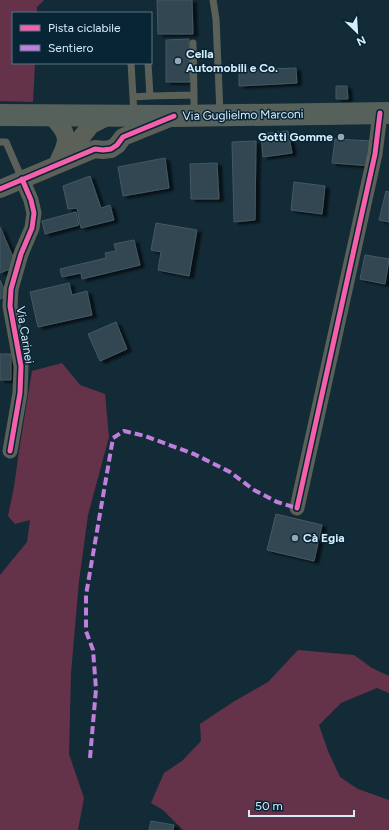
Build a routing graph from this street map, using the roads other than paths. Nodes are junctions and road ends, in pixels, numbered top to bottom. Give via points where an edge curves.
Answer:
1 (213, 0) edge
2 (193, 43) dead end
3 (131, 64) edge
4 (148, 64) edge
5 (150, 96) junction
6 (133, 106) junction
7 (188, 109) junction
8 (385, 113) edge
9 (0, 115) edge
10 (51, 115) junction
11 (220, 115) junction
12 (110, 116) junction
13 (0, 142) edge
14 (56, 165) junction
15 (22, 179) junction
16 (0, 189) edge
17 (10, 451) dead end
18 (297, 508) dead end

1 - 11 lane
2 - 7 lane
3 - 6 lane
4 - 5 lane
5 - 6 lane
5 - 7 lane
6 - 7 main road, Via Guglielmo Marconi
6 - 12 main road, Via Guglielmo Marconi
7 - 11 main road, Via Guglielmo Marconi
7 - 14 street via 123,137 111,149 95,149
8 - 11 main road, Via Guglielmo Marconi
8 - 18 street
9 - 10 main road, Via Guglielmo Marconi
10 - 12 main road, Via Guglielmo Marconi
10 - 14 street via 67,138
12 - 14 street via 91,125
13 - 15 lane via 6,142
14 - 15 street
15 - 16 street
15 - 17 street, Via Carinei via 34,213 32,228 11,289 10,306 21,366 20,393

